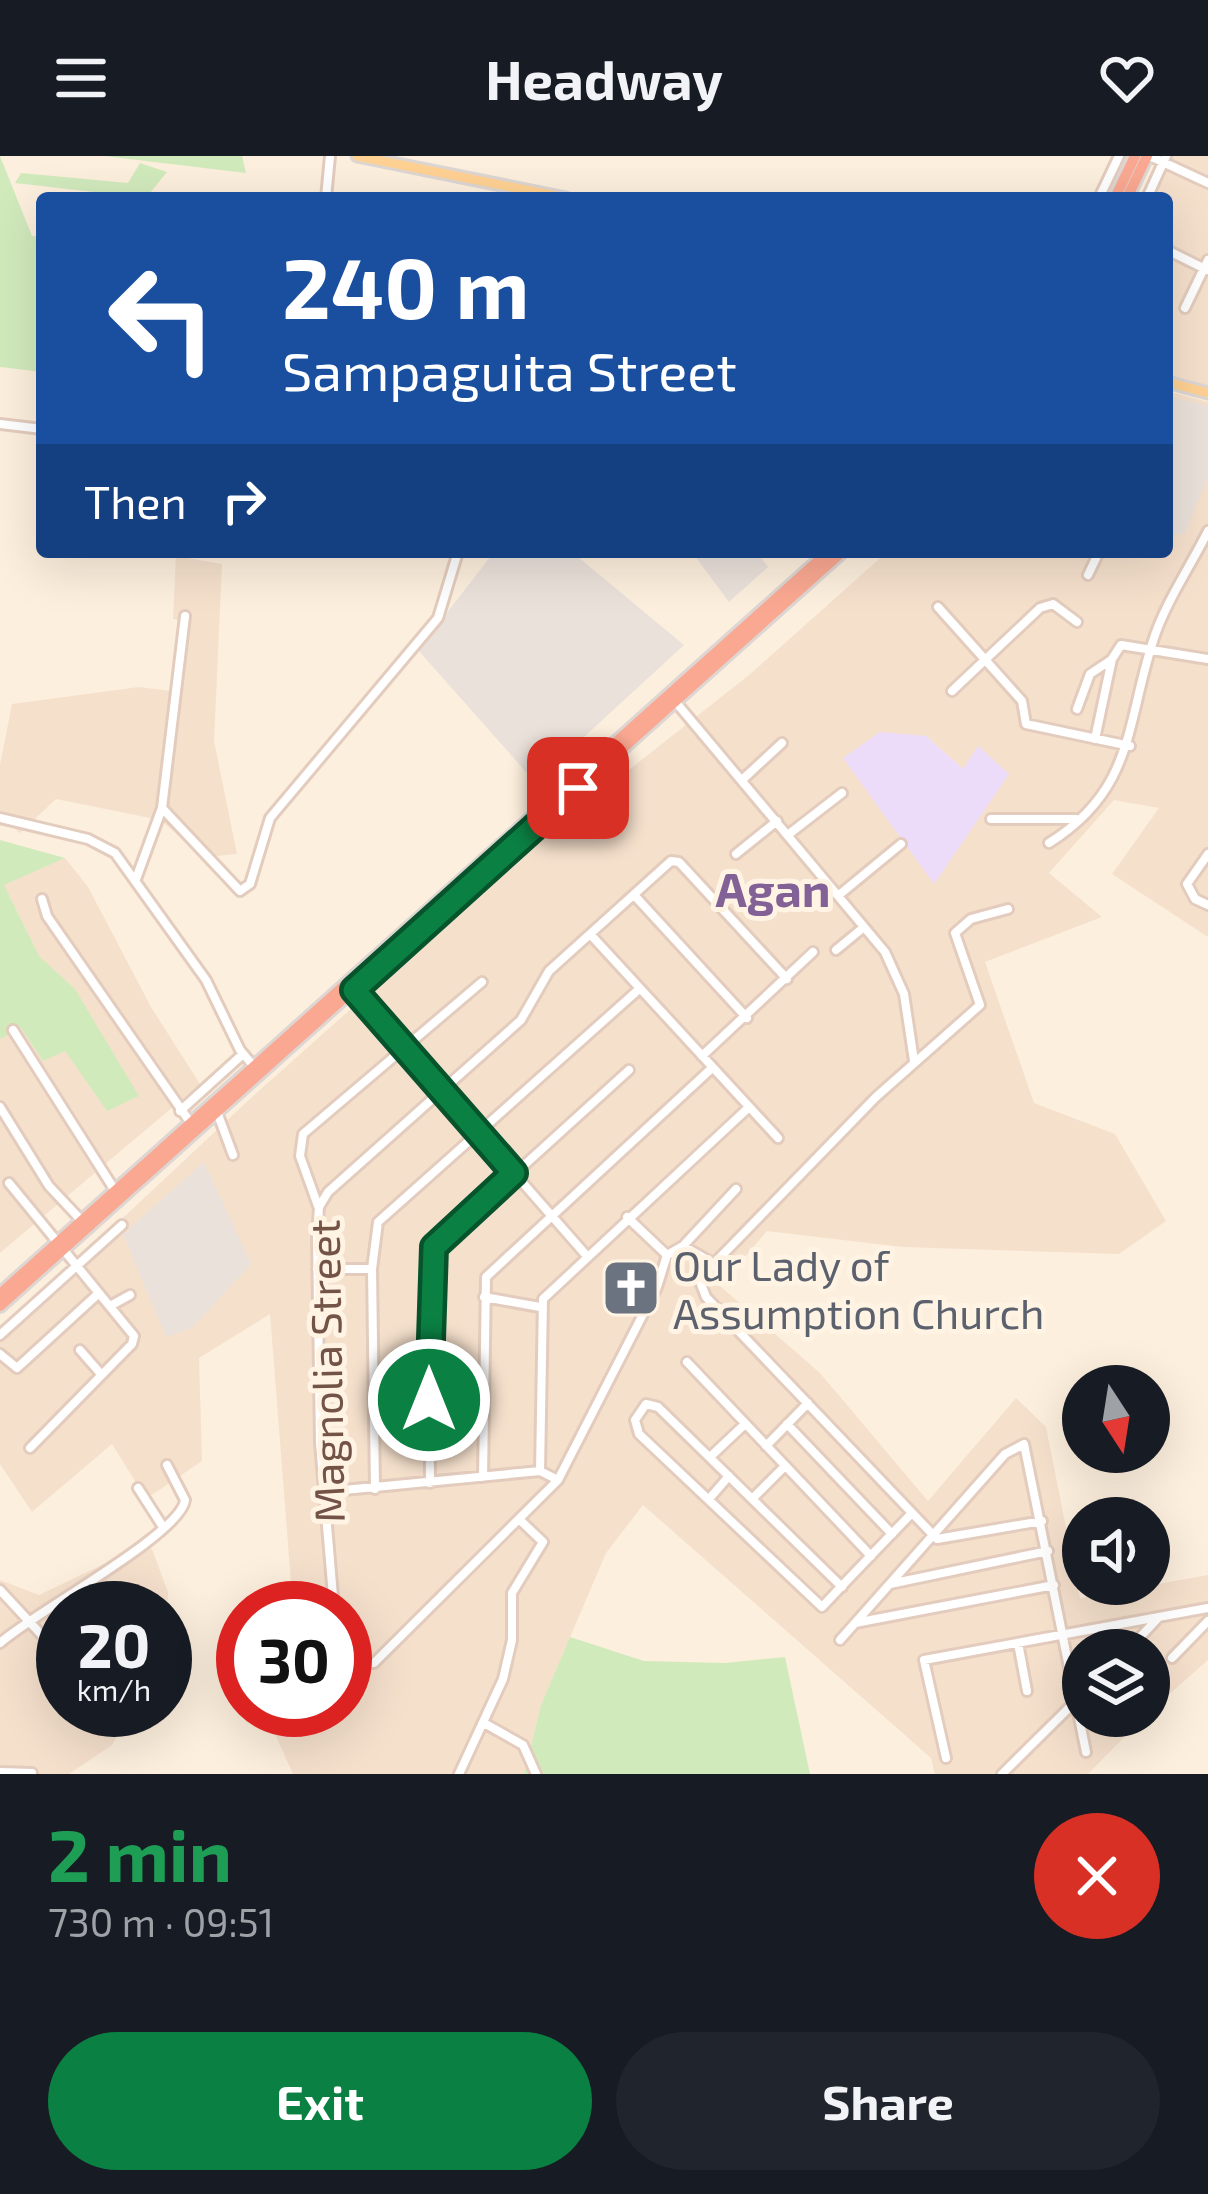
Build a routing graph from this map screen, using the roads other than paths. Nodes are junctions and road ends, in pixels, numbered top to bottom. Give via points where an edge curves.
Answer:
1 (330, 156) edge
2 (357, 156) edge
3 (1119, 156) edge
4 (1135, 156) edge
5 (1149, 156) edge
6 (1165, 159) edge
7 (1208, 184) edge
8 (327, 192) edge
9 (519, 192) edge
10 (1102, 192) edge
11 (1117, 192) edge
12 (1130, 192) edge
13 (1150, 192) edge
14 (1173, 253) edge
15 (1207, 267) edge
16 (1185, 308) dead end
17 (1173, 384) edge
18 (1208, 393) edge
19 (0, 424) edge
20 (36, 428) edge
21 (1208, 531) edge
22 (456, 558) edge
23 (822, 558) edge
24 (835, 558) edge
25 (1097, 558) edge
26 (1088, 575) dead end
27 (938, 607) dead end
28 (184, 616) dead end
29 (1078, 622) dead end
30 (1152, 647) junction
31 (988, 659) junction
32 (1112, 659) junction
33 (1208, 659) edge
34 (952, 691) dead end
35 (672, 698) junction
36 (1077, 709) dead end
37 (1096, 739) junction
38 (782, 743) dead end
39 (1130, 746) junction
40 (742, 779) junction
41 (842, 794) dead end
42 (162, 808) junction
43 (0, 818) edge
44 (992, 819) dead end
45 (1078, 819) junction
46 (777, 820) junction
47 (789, 834) junction
48 (1048, 843) dead end
49 (901, 844) dead end
50 (736, 854) dead end
51 (1208, 854) edge
52 (136, 880) junction
53 (838, 895) junction
54 (634, 896) junction
55 (42, 899) dead end
56 (1208, 905) edge
57 (1008, 909) dead end
58 (864, 927) junction
59 (590, 934) junction
60 (836, 950) dead end
61 (812, 952) dead end
62 (787, 979) junction
63 (482, 982) dead end
64 (348, 989) junction
65 (637, 991) junction
66 (747, 1018) junction
67 (13, 1030) dead end
68 (404, 1050) junction
69 (244, 1054) junction
70 (702, 1056) junction
71 (914, 1061) junction
72 (712, 1069) junction
73 (257, 1070) junction
74 (628, 1070) dead end
75 (440, 1090) junction
76 (0, 1107) edge
77 (746, 1109) junction
78 (180, 1111) junction
79 (217, 1112) junction
80 (190, 1122) junction
81 (477, 1132) junction
82 (778, 1138) dead end
83 (233, 1155) dead end
84 (514, 1173) junction
85 (9, 1184) dead end
86 (114, 1189) junction
87 (736, 1189) dead end
88 (319, 1208) junction
89 (551, 1213) junction
90 (626, 1217) junction
91 (81, 1220) junction
92 (122, 1225) dead end
93 (60, 1245) junction
94 (683, 1246) junction
95 (586, 1255) junction
96 (667, 1255) junction
97 (711, 1262) junction
98 (76, 1265) junction
99 (317, 1269) junction
100 (372, 1269) junction
101 (99, 1293) junction
102 (0, 1294) edge
103 (130, 1295) dead end
104 (484, 1298) junction
105 (0, 1306) edge
106 (110, 1306) junction
107 (540, 1307) junction
108 (0, 1335) edge
109 (80, 1350) dead end
110 (0, 1354) edge
111 (687, 1362) dead end
112 (100, 1373) junction
113 (808, 1403) junction
114 (746, 1424) junction
115 (787, 1424) junction
116 (766, 1446) junction
117 (30, 1448) dead end
118 (710, 1457) junction
119 (167, 1465) dead end
120 (785, 1466) junction
121 (540, 1472) junction
122 (729, 1476) junction
123 (483, 1477) junction
124 (558, 1480) junction
125 (430, 1483) junction
126 (138, 1488) dead end
127 (375, 1489) junction
128 (322, 1492) junction
129 (709, 1499) junction
130 (752, 1499) junction
131 (913, 1513) junction
132 (521, 1521) junction
133 (1042, 1521) junction
134 (163, 1527) junction
135 (892, 1534) junction
136 (932, 1534) junction
137 (1048, 1551) junction
138 (871, 1556) junction
139 (331, 1581) edge
140 (888, 1584) junction
141 (1054, 1586) junction
142 (842, 1587) junction
143 (0, 1590) edge
144 (1208, 1608) edge
145 (1160, 1617) junction
146 (866, 1618) junction
147 (27, 1620) junction
148 (1208, 1621) edge
149 (1063, 1629) edge
150 (1092, 1629) edge
151 (1148, 1629) edge
152 (36, 1630) edge
153 (1062, 1634) edge
154 (839, 1640) dead end
155 (1018, 1642) junction
156 (0, 1643) edge
157 (1172, 1658) dead end
158 (372, 1664) edge
159 (1027, 1690) dead end
160 (1062, 1715) edge
161 (484, 1723) junction
162 (1085, 1737) edge
163 (1087, 1752) dead end
164 (946, 1758) dead end
165 (0, 1772) edge
166 (32, 1773) edge
167 (459, 1774) edge
168 (536, 1774) edge
169 (1002, 1774) edge

1 - 8 street
2 - 9 main road
3 - 10 street
4 - 11 highway
5 - 6 street
5 - 12 highway
6 - 7 street
6 - 13 street
14 - 15 street
15 - 16 street
17 - 18 main road
19 - 20 street
21 - 30 street
22 - 42 street via 438,618 269,818 244,891 231,887
23 - 35 highway
24 - 35 highway
25 - 26 street
27 - 31 street
28 - 42 street
29 - 31 street via 1047,604
30 - 32 street via 1121,645
30 - 33 street
30 - 39 street
31 - 34 street
31 - 37 street via 1022,701 1026,724
32 - 36 street via 1095,668
32 - 37 street
35 - 40 street
35 - 64 highway
37 - 39 street
38 - 40 street
39 - 45 street via 1116,777
40 - 46 street
41 - 47 street
42 - 52 street
43 - 52 street via 104,845
44 - 45 street
45 - 48 street
46 - 47 street
46 - 50 street
47 - 53 street
49 - 53 street
51 - 56 street via 1187,884
52 - 69 street via 206,980
53 - 58 street
54 - 59 street, Magnolia Street
54 - 62 street, Magnolia Street via 679,862
54 - 66 street
55 - 78 street
57 - 71 street via 957,928 982,1000
58 - 60 street
58 - 71 street via 901,983
59 - 65 street
59 - 75 street, Magnolia Street via 549,971 520,1020
61 - 62 street
62 - 66 street
63 - 68 street
64 - 68 street
64 - 73 highway
65 - 70 street
65 - 81 street
66 - 70 street
67 - 86 street
68 - 75 street
68 - 88 street via 300,1139
69 - 73 street
69 - 78 street
70 - 72 street
71 - 97 street
72 - 77 street
72 - 89 street
73 - 79 highway
73 - 80 highway
74 - 84 street
75 - 81 street
75 - 88 street, Magnolia Street via 335,1184
76 - 91 street via 49,1186
77 - 82 street
77 - 90 street
78 - 80 street
79 - 83 street
79 - 93 highway
80 - 86 highway
81 - 84 street
81 - 100 street via 378,1222
84 - 89 street
84 - 125 street via 432,1254
85 - 93 street
86 - 91 highway
87 - 94 street
88 - 99 street, Magnolia Street
89 - 95 street
89 - 104 street via 491,1268
90 - 95 street
90 - 96 street
91 - 93 highway
92 - 98 street
93 - 98 street
93 - 102 highway
93 - 105 highway
94 - 96 street
94 - 97 street
95 - 107 street
96 - 124 street
97 - 113 street via 699,1279 702,1292
98 - 101 street
98 - 108 street
99 - 100 street
99 - 128 street, Magnolia Street
100 - 127 street
101 - 106 street
101 - 110 street via 17,1368
103 - 106 street
104 - 107 street
104 - 123 street
106 - 112 street via 134,1340
107 - 121 street
109 - 112 street
111 - 114 street
112 - 117 street
113 - 115 street
113 - 131 street
114 - 116 street
114 - 118 street
115 - 116 street
115 - 135 street
116 - 120 street
118 - 122 street
118 - 129 street via 654,1404 635,1420
119 - 134 street via 186,1504
120 - 130 street
120 - 138 street
121 - 123 street
121 - 124 street
122 - 129 street
122 - 130 street
123 - 125 street
124 - 132 street
125 - 127 street
126 - 134 street
127 - 128 street
128 - 139 street, Magnolia Street
129 - 142 street via 822,1607
130 - 142 street
131 - 135 street
131 - 136 street
132 - 158 street
132 - 161 street via 543,1542 512,1593 510,1655
133 - 136 street via 954,1540
133 - 136 street via 1020,1443
133 - 137 street
134 - 147 street
135 - 138 street
136 - 140 street
137 - 140 street
137 - 141 street
138 - 142 street
140 - 146 street
141 - 146 street
141 - 149 street
143 - 147 street
144 - 145 street
145 - 150 street
145 - 151 street
146 - 154 street
147 - 152 street
147 - 156 street
148 - 157 street
153 - 155 street
155 - 159 street
155 - 164 street via 924,1660
160 - 169 street
161 - 167 street
161 - 168 street via 523,1745
162 - 163 street
165 - 166 street

